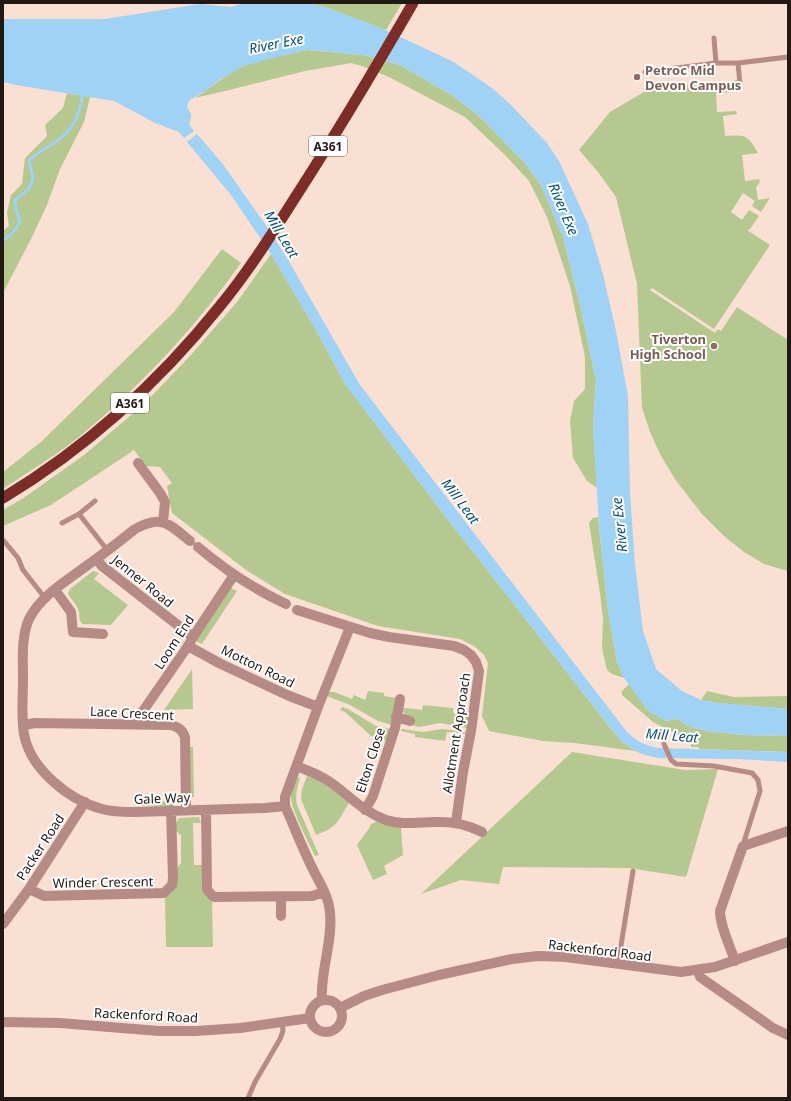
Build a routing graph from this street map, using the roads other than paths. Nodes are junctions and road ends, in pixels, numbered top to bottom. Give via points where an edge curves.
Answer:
1 (413, 3) edge
2 (714, 38) dead end
3 (788, 57) edge
4 (716, 63) junction
5 (738, 63) junction
6 (645, 72) dead end
7 (740, 84) dead end
8 (138, 463) dead end
9 (3, 498) edge
10 (95, 501) dead end
11 (79, 514) junction
12 (163, 522) junction
13 (62, 523) dead end
14 (4, 540) dead end
15 (108, 551) junction
16 (97, 558) junction
17 (234, 575) junction
18 (55, 590) junction
19 (46, 598) junction
20 (286, 604) dead end
21 (297, 610) dead end
22 (350, 627) junction
23 (103, 634) dead end
24 (191, 641) junction
25 (400, 699) dead end
26 (318, 707) junction
27 (396, 717) junction
28 (410, 721) dead end
29 (24, 725) junction
30 (142, 726) junction
31 (664, 744) dead end
32 (297, 766) junction
33 (85, 802) junction
34 (285, 806) junction
35 (171, 810) junction
36 (186, 810) junction
37 (206, 810) junction
38 (366, 810) junction
39 (456, 822) junction
40 (788, 831) edge
41 (482, 832) dead end
42 (743, 846) junction
43 (633, 871) dead end
44 (29, 889) junction
45 (324, 892) junction
46 (281, 897) junction
47 (281, 916) dead end
48 (3, 924) edge
49 (788, 942) edge
50 (735, 961) junction
51 (618, 964) junction
52 (698, 970) junction
53 (322, 1000) junction
54 (340, 1008) junction
55 (310, 1018) junction
56 (3, 1022) edge
57 (282, 1022) junction
58 (788, 1035) edge
59 (248, 1098) edge

1 - 9 highway, A361 via 334,136 260,252 193,338 118,414 49,469
2 - 4 lane
3 - 5 lane
4 - 5 lane
4 - 6 lane
5 - 7 lane
8 - 12 street via 166,502
10 - 11 lane
11 - 13 lane
11 - 15 lane
12 - 15 street, Gale Way via 146,522
12 - 17 street
14 - 19 lane via 18,558 23,570
15 - 16 street, Gale Way
16 - 18 street, Gale Way
16 - 24 street, Jenner Road via 102,566
17 - 20 street
17 - 24 street, Loom End
18 - 19 street, Gale Way
18 - 23 street via 71,612 73,632
19 - 29 street, Gale Way via 30,619 25,632
21 - 22 street, Allotment Approach
22 - 26 street
22 - 39 street, Allotment Approach via 389,638 454,646 464,650 476,662 479,671 478,687 462,772
24 - 26 street, Motton Road via 202,654
24 - 30 street, Loom End via 143,711
25 - 27 street, Elton Close
26 - 32 street
27 - 28 street, Elton Close
27 - 38 street, Elton Close via 373,796
29 - 30 street, Lace Crescent via 35,723
29 - 33 street, Gale Way via 24,734 34,759 45,774
30 - 36 street, Lace Crescent via 171,725 183,731
31 - 42 lane via 670,758 676,764 720,766 752,773 758,780 760,791
32 - 34 street via 285,797
32 - 38 street via 329,782
33 - 35 street, Gale Way via 115,812
33 - 44 street, Packer Road
34 - 37 street, Gale Way
34 - 45 street
35 - 36 street, Gale Way
35 - 44 street, Winder Crescent via 173,878 172,885 164,894 44,896
36 - 37 street, Gale Way
37 - 46 street via 209,892 218,898
38 - 39 street via 387,820 409,823
39 - 41 street
40 - 42 street
42 - 50 street via 720,911
43 - 51 lane
44 - 48 street, Packer Road
45 - 46 street via 312,896
45 - 53 street via 330,912 330,930 322,980
46 - 47 street
49 - 50 street, Rackenford Road
50 - 52 street, Rackenford Road via 715,968
51 - 52 street, Rackenford Road via 681,972
51 - 54 street, Rackenford Road via 566,957 538,956 512,959 382,990
52 - 58 street via 700,977 710,985 773,1028
53 - 54 street via 334,1002
53 - 55 street via 311,1010
54 - 55 street via 342,1019 335,1030 322,1032 312,1024
55 - 57 street, Rackenford Road
56 - 57 street, Rackenford Road via 60,1023 159,1031 240,1028
57 - 59 lane via 283,1031 280,1039

